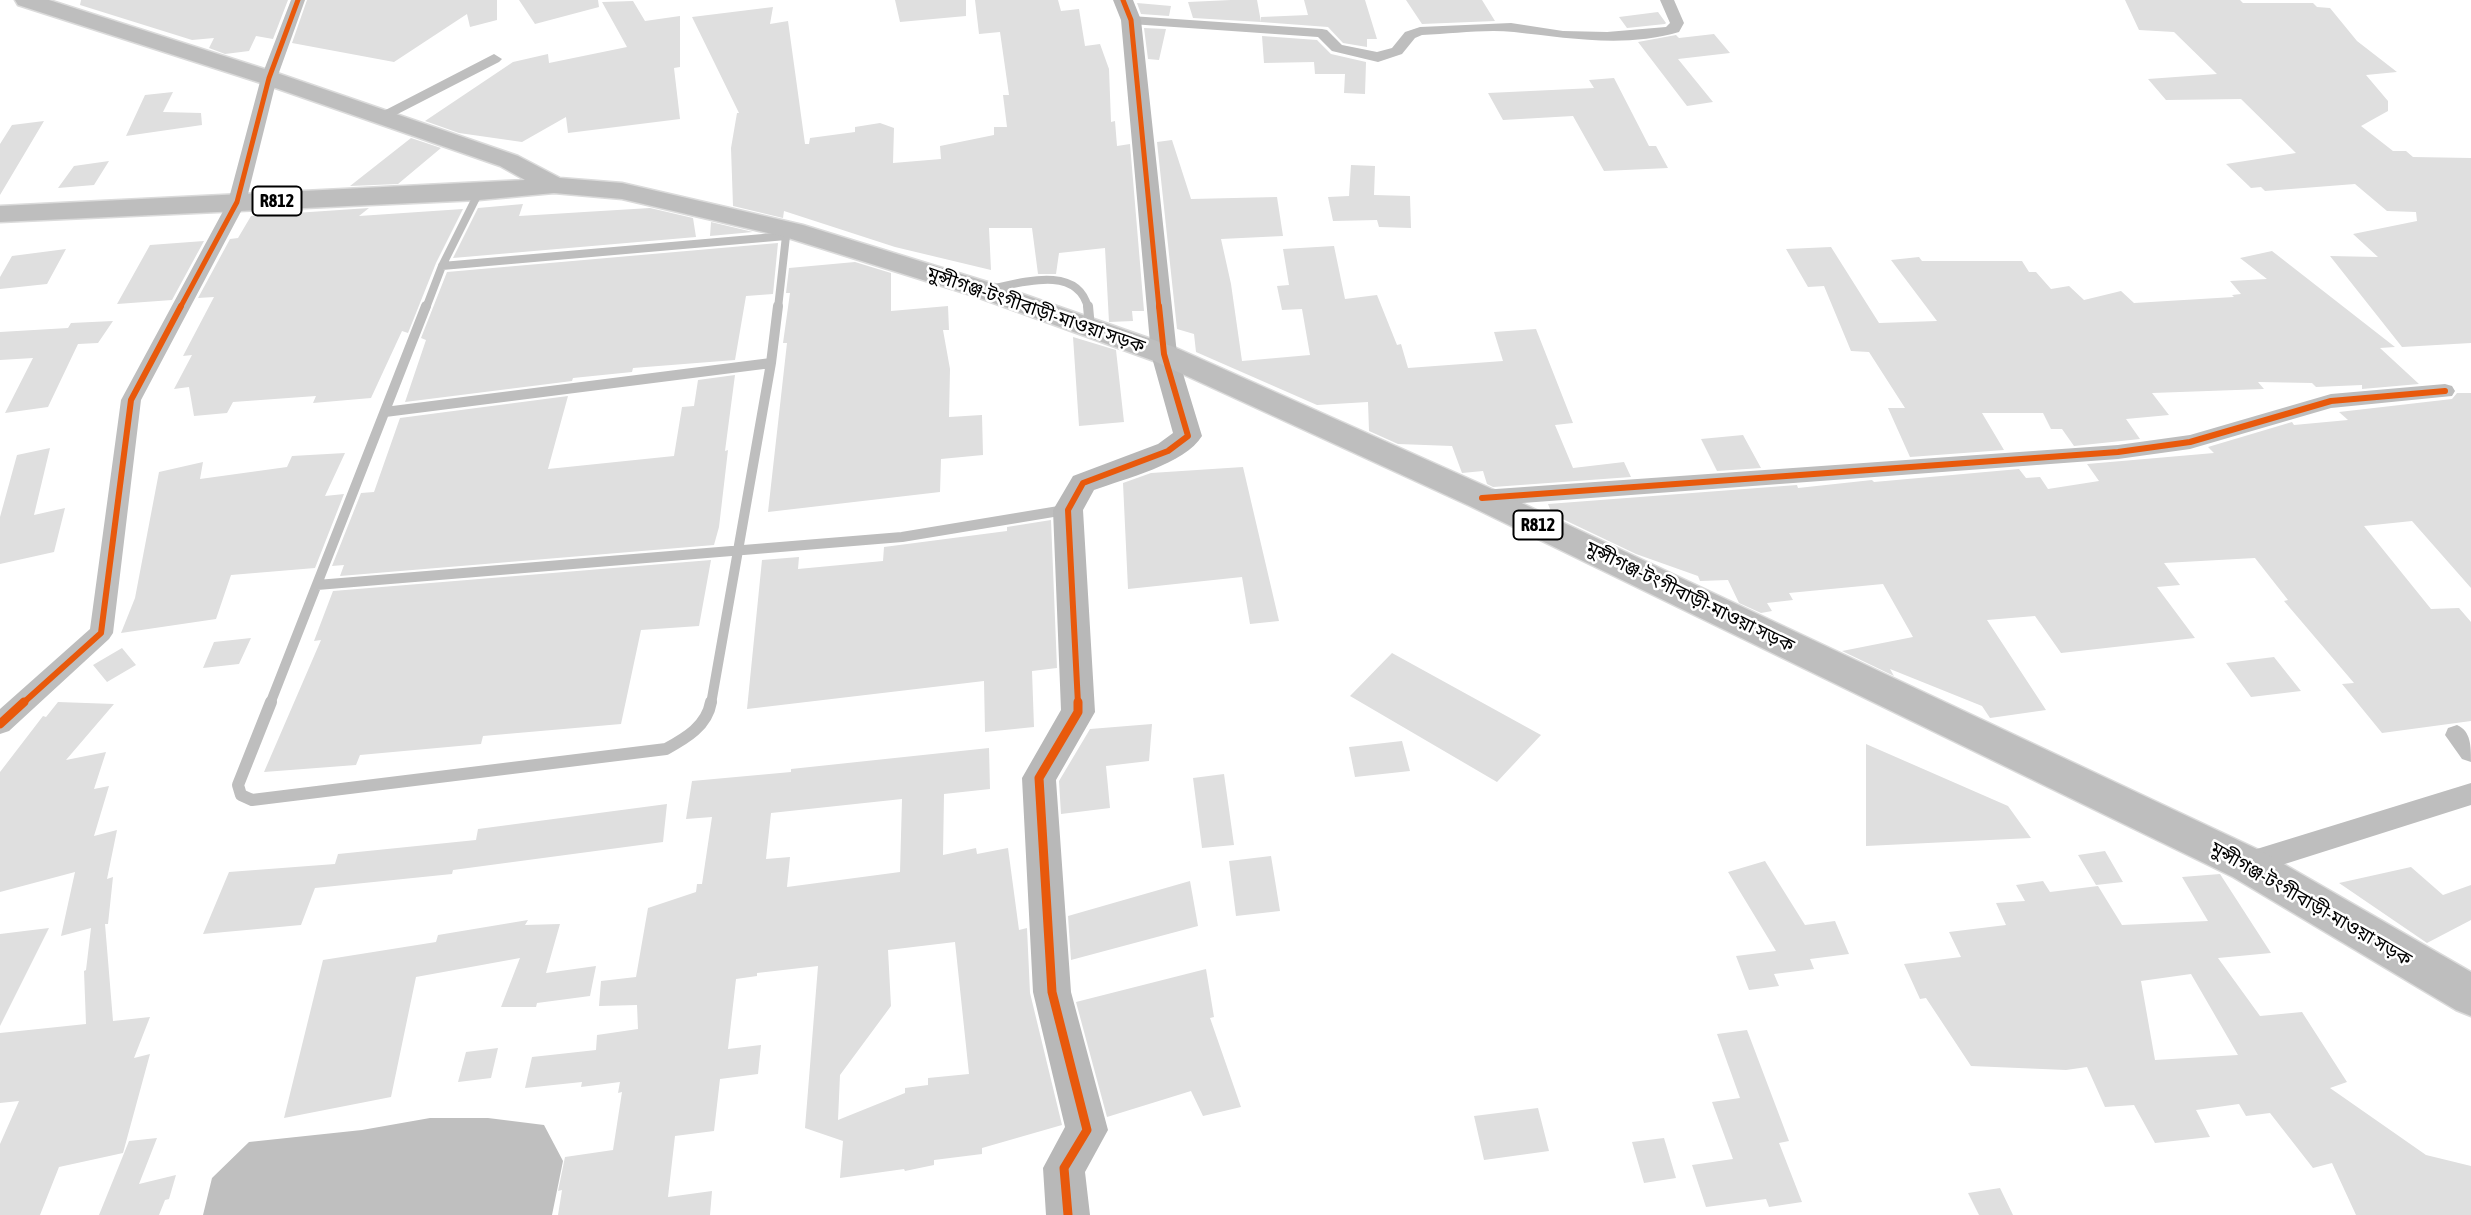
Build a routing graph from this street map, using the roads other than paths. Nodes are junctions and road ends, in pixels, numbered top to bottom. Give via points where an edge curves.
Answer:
1 (26, 0) edge
2 (298, 0) edge
3 (1667, 0) edge
4 (1127, 10) edge
5 (494, 59) dead end
6 (269, 78) junction
7 (380, 117) junction
8 (554, 185) junction
9 (479, 192) junction
10 (237, 202) junction
11 (0, 214) edge
12 (789, 234) junction
13 (442, 266) junction
14 (1164, 354) junction
15 (771, 363) junction
16 (2445, 391) dead end
17 (385, 412) junction
18 (1482, 498) junction
19 (1068, 510) junction
20 (739, 551) junction
21 (317, 585) junction
22 (0, 724) edge
23 (2471, 794) edge
24 (2248, 864) junction
25 (2471, 996) edge
26 (1068, 1215) edge

1 - 6 main road
2 - 6 street
3 - 4 street via 1677,23 1667,31 1607,36 1511,27 1420,31 1410,35 1397,51 1378,57 1337,48 1322,33
4 - 14 street
5 - 7 street
6 - 7 main road
6 - 10 street
7 - 8 main road via 509,161
8 - 9 main road, R812
8 - 12 main road, মুন্সীগঞ্জ-টংগীবাড়ী-মাওয়া সড়ক / R812 via 622,191
9 - 10 main road, R812
9 - 13 lane
10 - 11 main road, R812
10 - 22 street via 131,400 101,632
12 - 13 lane
12 - 14 main road, মুন্সীগঞ্জ-টংগীবাড়ী-মাওয়া সড়ক / R812 via 984,290
12 - 15 lane
13 - 17 lane
14 - 18 main road, মুন্সীগঞ্জ-টংগীবাড়ী-মাওয়া সড়ক / R812
14 - 19 street via 1188,436 1168,451 1083,483
15 - 17 lane
15 - 20 lane
16 - 18 street via 2331,401 2190,442 2118,452
17 - 21 lane
18 - 24 main road, মুন্সীগঞ্জ-টংগীবাড়ী-মাওয়া সড়ক / R812
19 - 20 lane via 902,537
19 - 26 street via 1078,712 1039,778 1052,992 1087,1130 1064,1168
20 - 21 lane
20 - 21 lane via 709,714 689,736 666,749 252,800 241,796 238,785
23 - 24 street
24 - 25 main road, মুন্সীগঞ্জ-টংগীবাড়ী-মাওয়া সড়ক / R812

